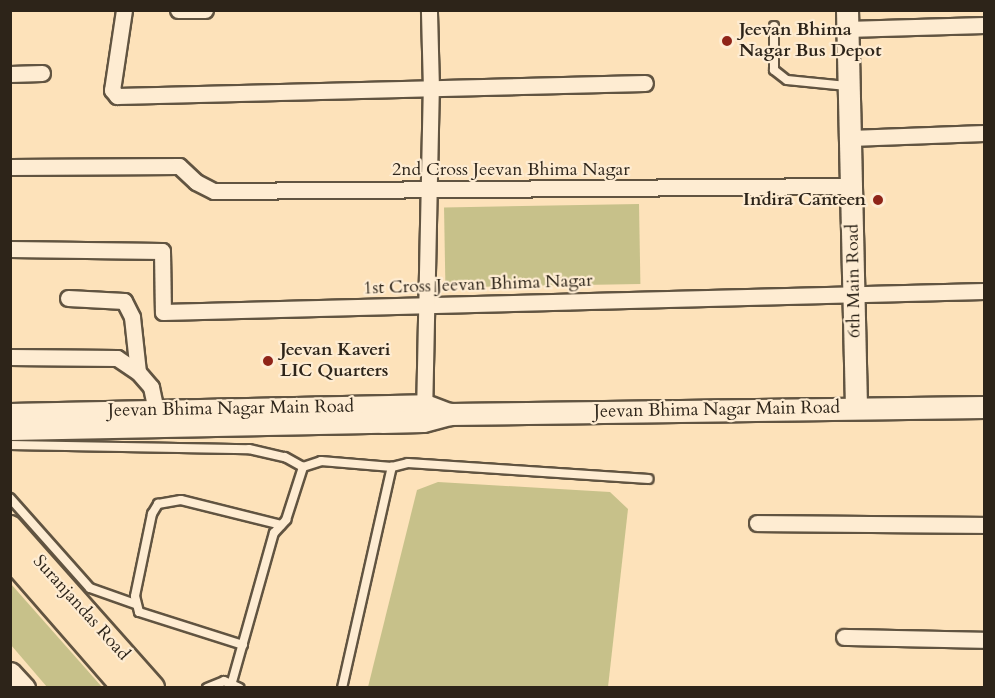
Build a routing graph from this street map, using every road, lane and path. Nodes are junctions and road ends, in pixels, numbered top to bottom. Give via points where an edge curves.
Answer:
1 (124, 10) edge
2 (178, 10) edge
3 (205, 10) edge
4 (429, 10) edge
5 (847, 20) edge
6 (984, 25) edge
7 (774, 26) dead end
8 (42, 73) dead end
9 (10, 74) edge
10 (645, 83) dead end
11 (848, 86) junction
12 (431, 89) junction
13 (984, 133) edge
14 (850, 138) junction
15 (10, 167) edge
16 (851, 186) junction
17 (426, 190) junction
18 (10, 249) edge
19 (984, 291) edge
20 (855, 295) junction
21 (68, 298) dead end
22 (424, 308) junction
23 (10, 357) edge
24 (138, 372) junction
25 (984, 407) edge
26 (856, 408) junction
27 (156, 410) junction
28 (424, 413) junction
29 (10, 414) edge
30 (10, 429) edge
31 (10, 445) edge
32 (303, 467) junction
33 (392, 467) junction
34 (648, 479) dead end
35 (10, 498) edge
36 (756, 523) dead end
37 (281, 525) junction
38 (984, 525) edge
39 (10, 528) edge
40 (10, 556) edge
41 (135, 604) junction
42 (844, 637) dead end
43 (984, 640) edge
44 (243, 645) junction
45 (10, 673) edge
46 (232, 682) junction
47 (24, 687) edge
48 (125, 687) edge
49 (152, 687) edge
50 (207, 687) edge
51 (240, 687) edge
52 (342, 687) edge

1 - 12 street via 112,90 117,96
2 - 3 street
4 - 12 street
5 - 6 street
5 - 11 main road, 6th Main Road
7 - 11 lane via 774,70 787,80
8 - 9 street
10 - 12 street
11 - 14 main road, 6th Main Road
12 - 17 street
13 - 14 street
14 - 16 main road, 6th Main Road
15 - 17 street, 2nd Cross Jeevan Bhima Nagar via 179,166 196,182 214,190
16 - 17 street, 2nd Cross Jeevan Bhima Nagar
16 - 20 main road, 6th Main Road
17 - 22 street
18 - 22 street, 1st Cross Jeevan Bhima Nagar via 162,251 163,312
19 - 20 street, 1st Cross Jeevan Bhima Nagar
20 - 22 street, 1st Cross Jeevan Bhima Nagar
20 - 26 main road, 6th Main Road
21 - 24 street via 124,302 132,317
22 - 28 street
23 - 24 street via 111,356
24 - 27 street via 151,387
25 - 26 main road, Jeevan Bhima Nagar Main Road
26 - 28 main road, Jeevan Bhima Nagar Main Road
27 - 28 main road, Jeevan Bhima Nagar Main Road
27 - 29 main road, Jeevan Bhima Nagar Main Road
28 - 30 main road, Jeevan Bhima Nagar Main Road
31 - 32 lane via 238,448 285,457
32 - 33 lane via 321,461
32 - 37 lane
33 - 34 lane via 408,463
33 - 52 lane
35 - 41 lane via 90,588
36 - 38 street
37 - 41 lane via 191,501 168,500 158,504 152,514
37 - 44 lane via 274,533
39 - 49 main road, Suranjandas Road
40 - 48 main road, Suranjandas Road
41 - 44 lane via 146,617
42 - 43 street
44 - 46 lane
45 - 47 main road
46 - 50 lane
46 - 51 lane

